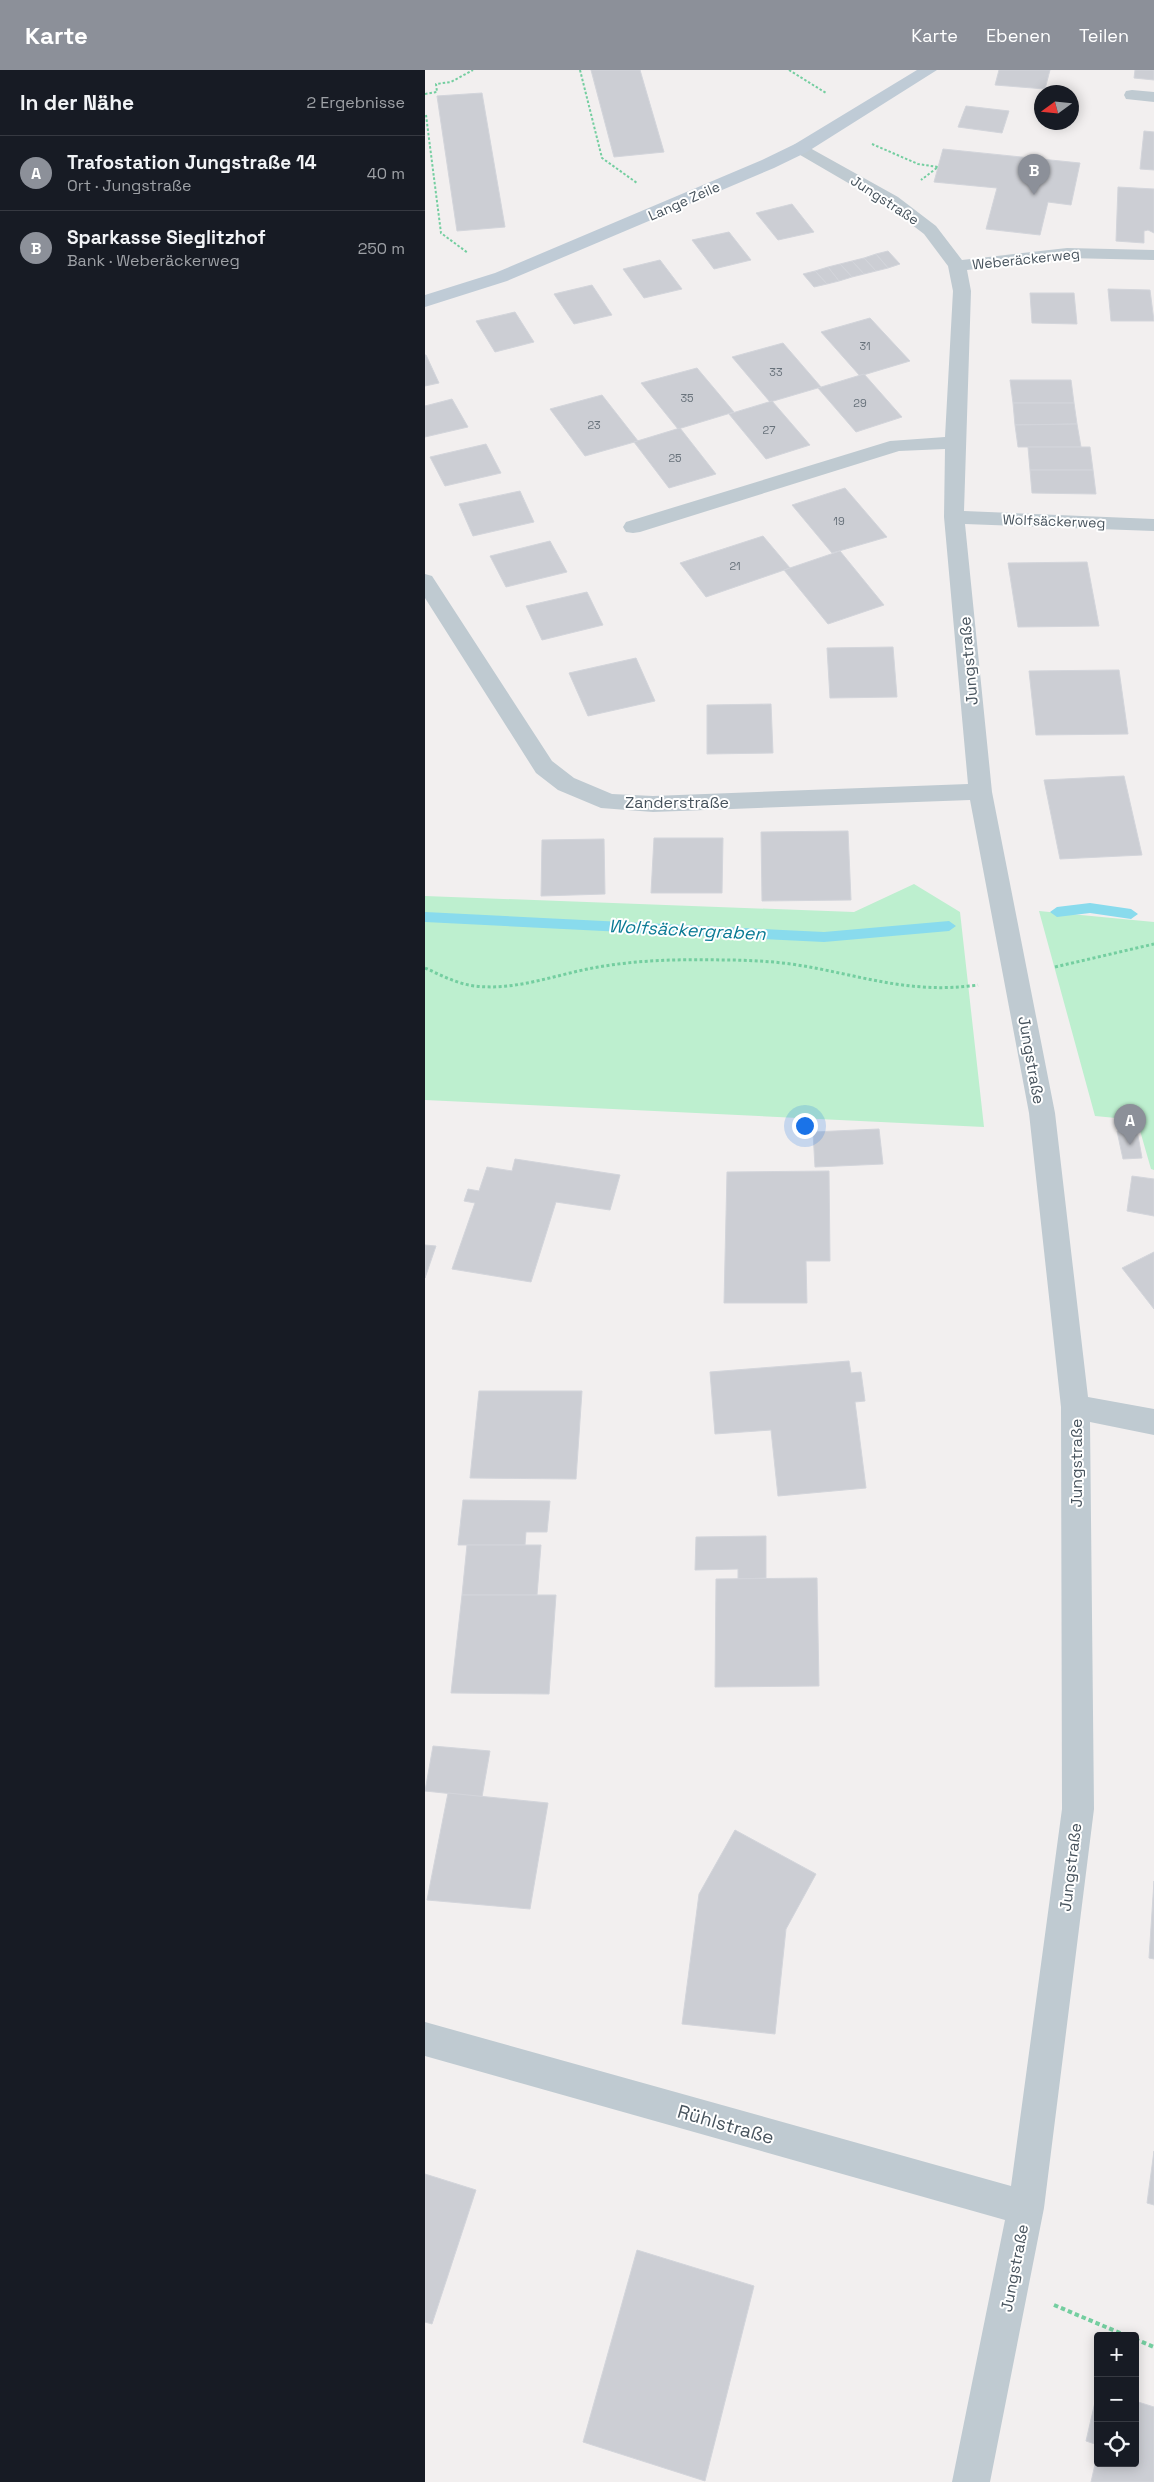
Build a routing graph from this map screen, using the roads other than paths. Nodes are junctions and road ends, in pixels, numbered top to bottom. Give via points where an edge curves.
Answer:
1 (929, 70) edge
2 (1132, 95) dead end
3 (1154, 97) edge
4 (801, 148) junction
5 (1154, 255) edge
6 (957, 266) junction
7 (425, 302) edge
8 (955, 443) junction
9 (954, 517) junction
10 (1154, 525) edge
11 (633, 527) dead end
12 (425, 581) edge
13 (980, 792) junction
14 (1075, 1407) junction
15 (1154, 1422) edge
16 (425, 2039) edge
17 (1026, 2208) junction
18 (971, 2482) edge

1 - 4 street, Lange Zeile
2 - 3 street
4 - 6 street, Jungstraße via 892,201 930,230
4 - 7 street, Lange Zeile via 501,277
5 - 6 street, Weberäckerweg via 1067,253
6 - 8 street, Jungstraße via 962,291
8 - 9 street, Jungstraße
8 - 11 street via 897,445
9 - 10 street, Wolfsäckerweg
9 - 13 street, Jungstraße
12 - 13 street, Zanderstraße via 544,767 566,784 609,802 653,804
13 - 14 street, Jungstraße via 1042,1113
14 - 15 street
14 - 17 street, Jungstraße via 1078,1809
16 - 17 street, Rühlstraße
17 - 18 street, Jungstraße

